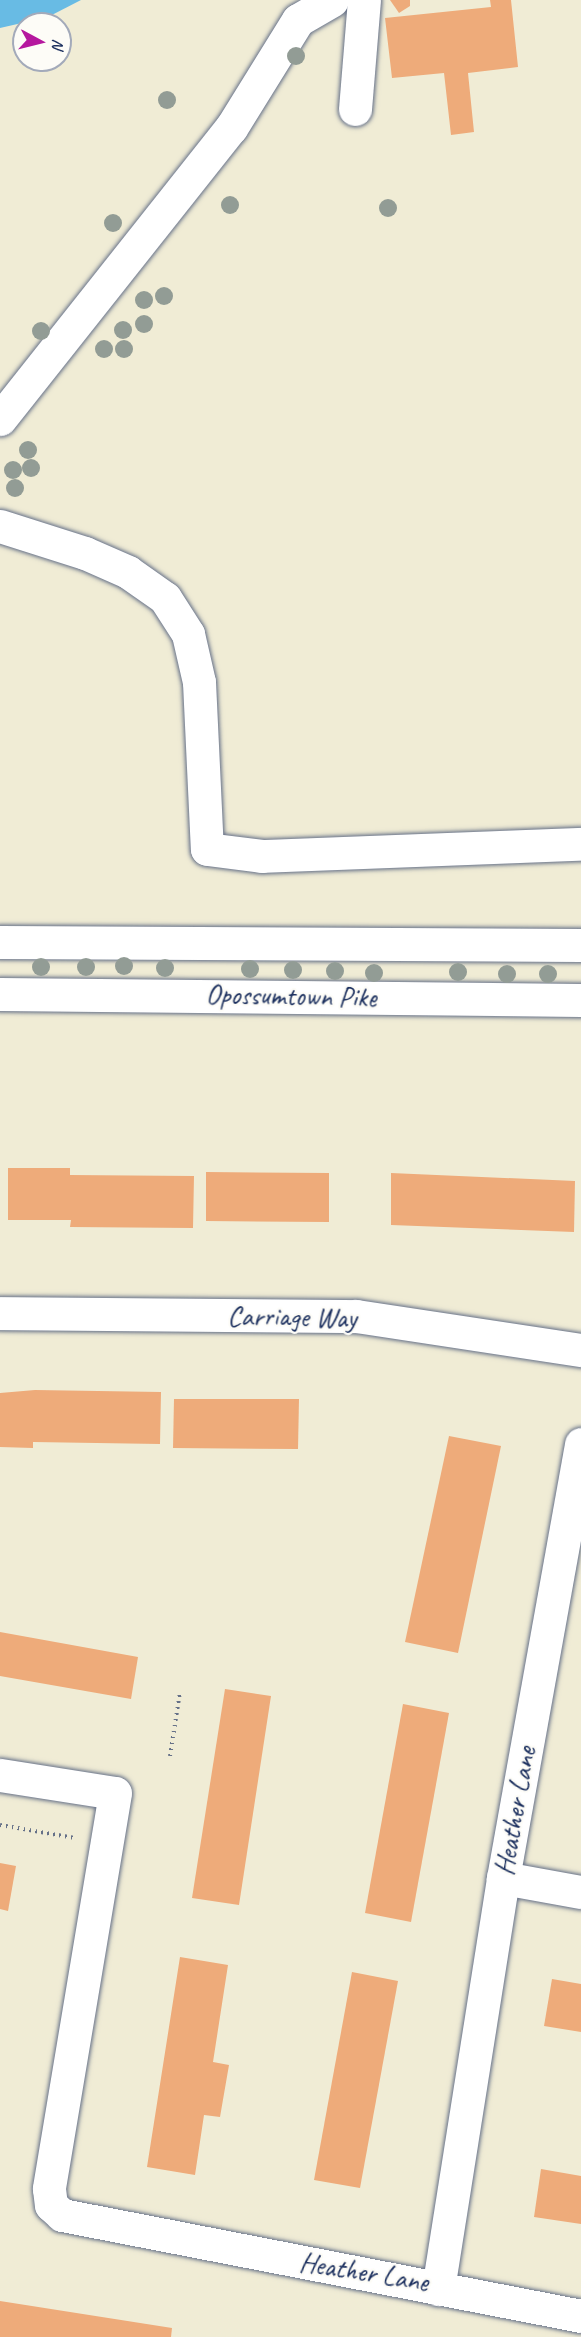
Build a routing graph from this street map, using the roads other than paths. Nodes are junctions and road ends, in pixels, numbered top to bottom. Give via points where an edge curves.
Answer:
1 (332, 0) edge
2 (364, 0) edge
3 (355, 109) dead end
4 (0, 419) edge
5 (0, 526) edge
6 (581, 844) edge
7 (0, 942) edge
8 (581, 945) edge
9 (0, 994) edge
10 (581, 1000) edge
11 (0, 1313) edge
12 (581, 1350) edge
13 (581, 1444) edge
14 (0, 1775) edge
15 (503, 1878) junction
16 (581, 1892) edge
17 (438, 2289) junction
18 (581, 2316) edge

1 - 4 street via 298,20 231,128
2 - 3 street
5 - 6 street via 85,553 128,572 165,598 188,634 199,682 207,849 262,856
7 - 8 street, Opossumtown Pike
9 - 10 street, Opossumtown Pike
11 - 12 street, Carriage Way via 356,1317
13 - 15 street, Heather Lane
14 - 17 street, Heather Lane via 115,1793 50,2189 51,2205 76,2221
15 - 16 street
15 - 17 street, Heather Lane
17 - 18 street

